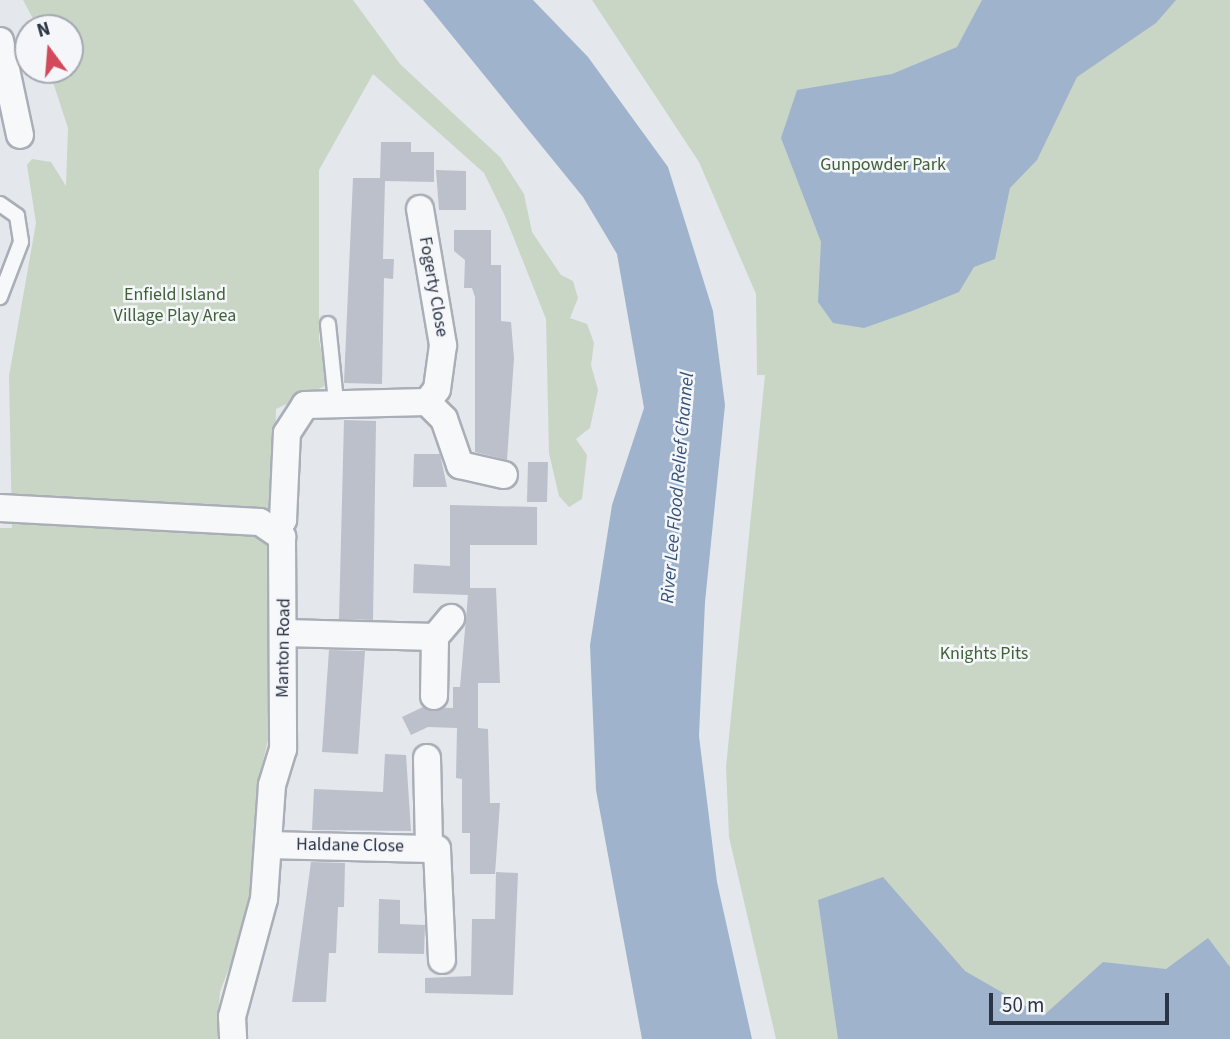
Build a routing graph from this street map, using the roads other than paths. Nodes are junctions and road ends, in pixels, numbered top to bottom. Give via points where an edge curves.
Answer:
1 (0, 41) edge
2 (19, 135) dead end
3 (0, 204) edge
4 (420, 209) dead end
5 (0, 297) edge
6 (328, 324) dead end
7 (336, 401) junction
8 (427, 402) junction
9 (504, 475) dead end
10 (0, 508) edge
11 (276, 530) junction
12 (284, 633) junction
13 (434, 696) dead end
14 (427, 758) dead end
15 (270, 845) junction
16 (429, 847) junction
17 (442, 960) dead end
18 (233, 1039) edge

1 - 2 street
3 - 5 lane via 17,216 21,242
4 - 8 street, Fogerty Close via 443,345 442,375
6 - 7 lane
7 - 8 street
7 - 11 street via 304,405 290,419 283,520
8 - 9 street via 448,428 460,466
10 - 11 street via 246,521
11 - 12 street, Manton Road via 285,548
12 - 13 street via 443,628
12 - 15 street, Manton Road via 283,749 272,785
14 - 16 street, Haldane Close
15 - 16 street, Haldane Close
15 - 18 street, Manton Road via 256,941 232,1017
16 - 17 street, Haldane Close via 437,849

